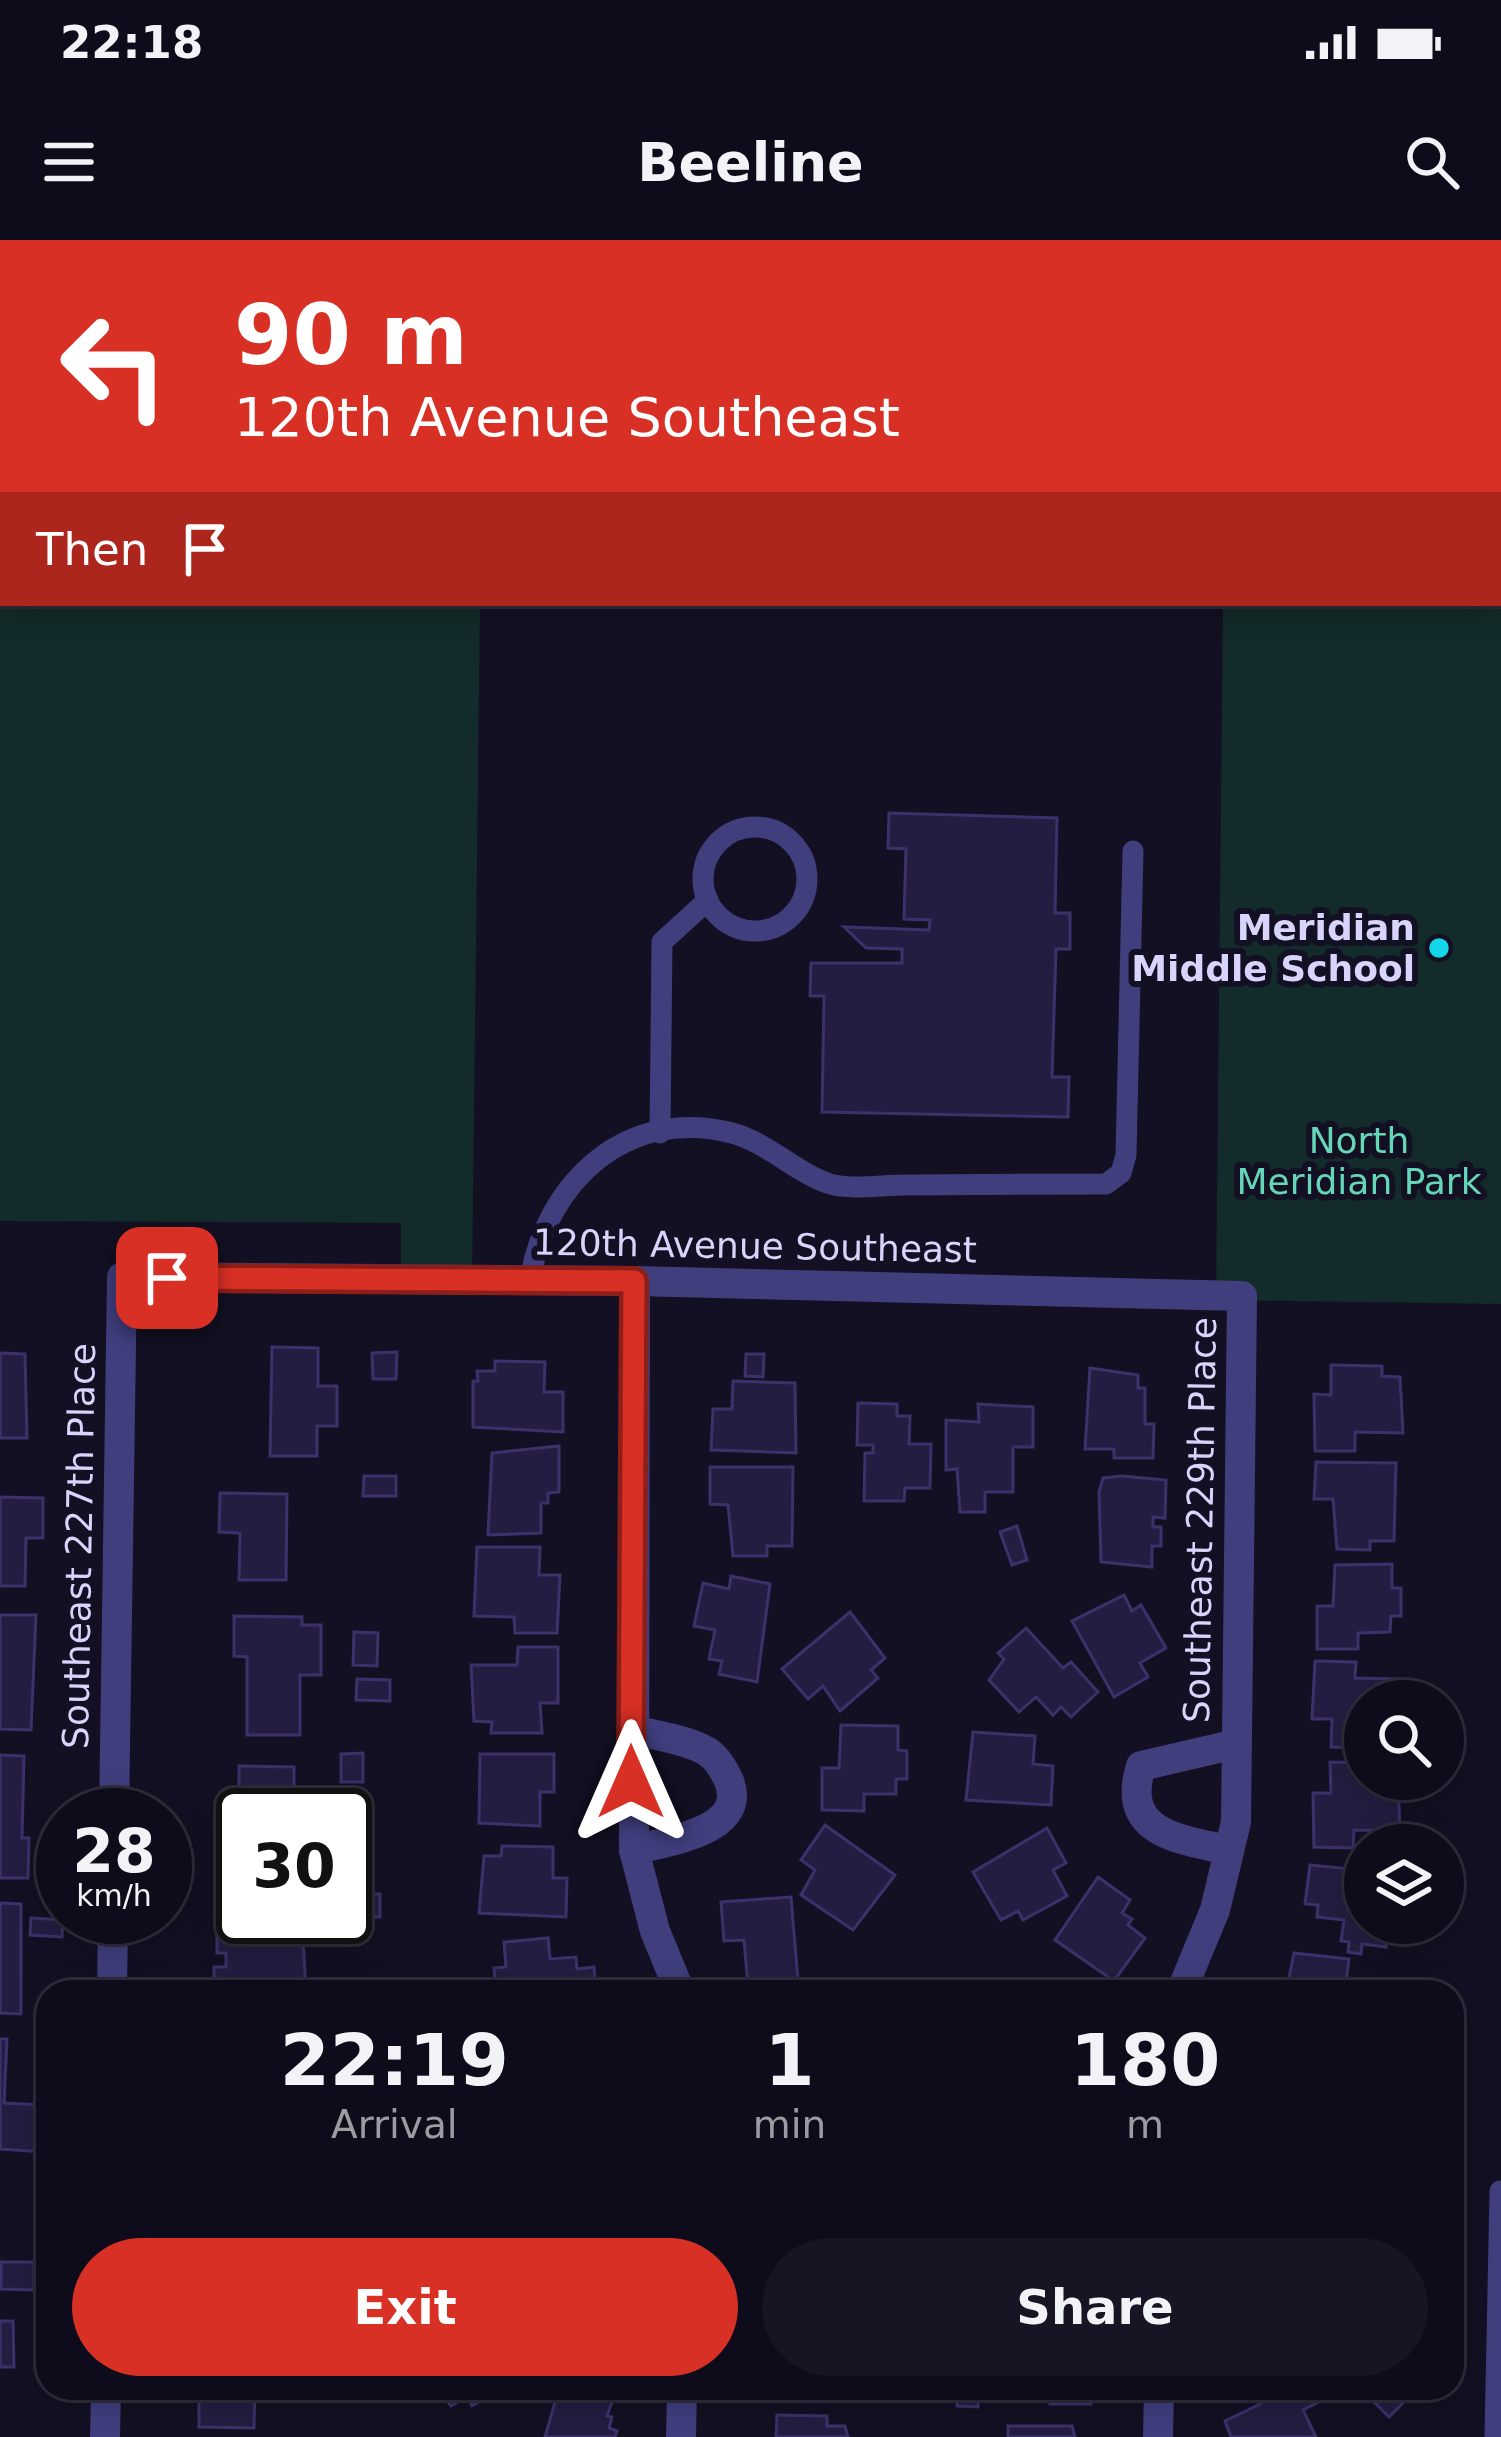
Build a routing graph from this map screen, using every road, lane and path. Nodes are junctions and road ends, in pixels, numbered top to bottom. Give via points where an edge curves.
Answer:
1 (1133, 851) dead end
2 (708, 900) junction
3 (660, 1132) junction
4 (122, 1277) joint
5 (530, 1280) junction
6 (634, 1281) junction
7 (1242, 1296) joint
8 (632, 1730) junction
9 (1236, 1744) junction
10 (114, 1788) edge
11 (634, 1850) junction
12 (1228, 1850) junction
13 (112, 1944) edge
14 (112, 1980) edge
15 (675, 1980) edge
16 (1186, 1980) edge
17 (1500, 2191) edge
18 (106, 2400) edge
19 (682, 2400) edge
20 (1159, 2400) edge
21 (105, 2437) edge
22 (681, 2437) edge
23 (1158, 2437) edge
24 (1495, 2437) edge

1 - 3 lane via 1126,1155 1121,1173 1106,1184 832,1185 735,1133
2 - 2 lane via 730,924 777,926 806,889 801,854 758,826 724,836 705,865
2 - 3 lane via 662,942
3 - 5 lane via 618,1146 559,1199 543,1222
4 - 5 street, 120th Avenue Southeast
4 - 10 street, Southeast 227th Place
5 - 6 street, 120th Avenue Southeast
6 - 7 street, 120th Avenue Southeast
6 - 8 street
7 - 9 street, Southeast 229th Place
8 - 11 street
8 - 11 street via 706,1750 732,1789 726,1814 706,1830
9 - 12 street, Southeast 229th Place
9 - 12 street, Southeast 229th Place via 1141,1766 1133,1791 1143,1819 1172,1837
11 - 15 street
12 - 16 street, Southeast 229th Place via 1215,1910
13 - 14 street
17 - 24 lane
18 - 21 street
19 - 22 street
20 - 23 street

